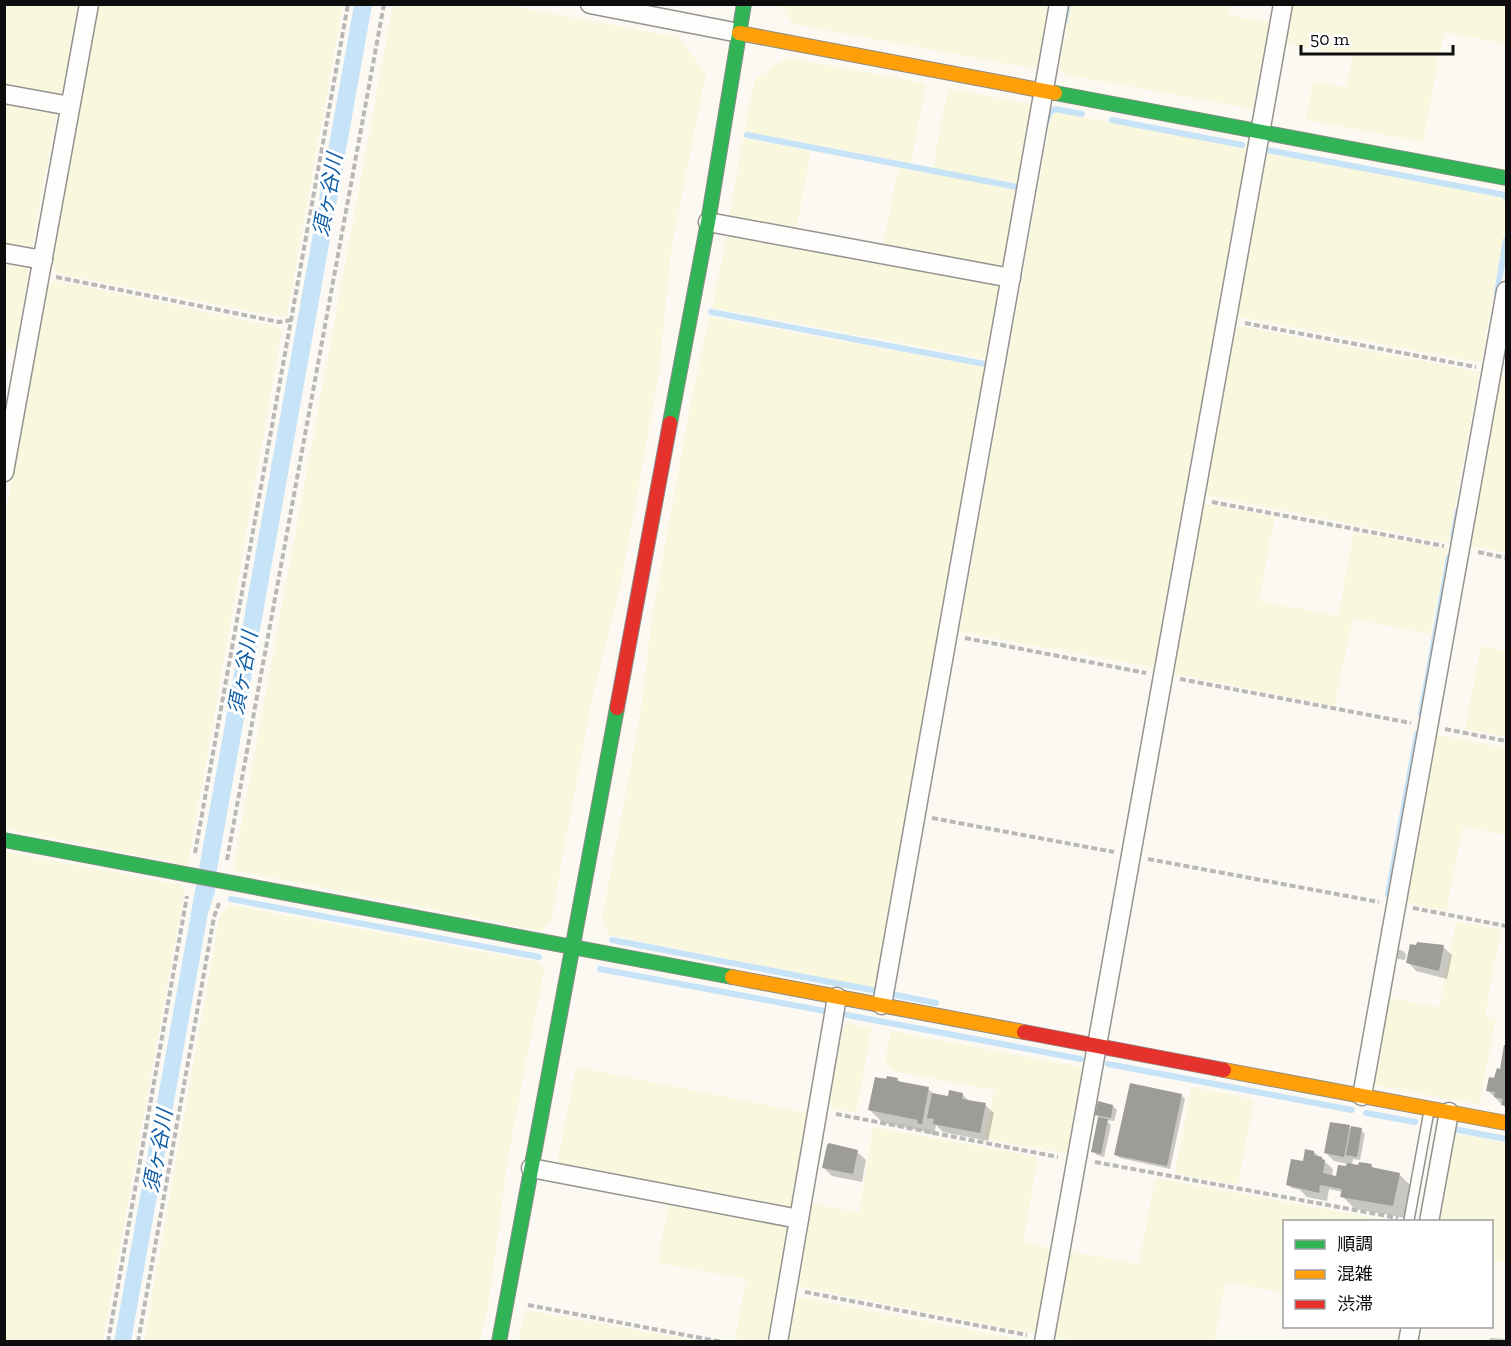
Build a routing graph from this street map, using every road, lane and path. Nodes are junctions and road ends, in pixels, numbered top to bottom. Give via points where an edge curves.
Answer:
1 (88, 4) edge
2 (348, 4) edge
3 (384, 4) edge
4 (590, 4) edge
5 (744, 4) edge
6 (1059, 4) edge
7 (1283, 4) edge
8 (739, 33) junction
9 (1044, 90) junction
10 (4, 94) edge
11 (70, 106) junction
12 (1260, 131) junction
13 (1506, 178) edge
14 (708, 222) junction
15 (4, 253) edge
16 (41, 267) junction
17 (1011, 278) junction
18 (1506, 291) edge
19 (291, 320) junction
20 (1226, 320) junction
21 (1492, 370) junction
22 (6, 451) edge
23 (4, 472) edge
24 (1194, 499) junction
25 (1460, 549) junction
26 (1506, 558) edge
27 (947, 635) junction
28 (1163, 676) junction
29 (1428, 726) junction
30 (1506, 741) edge
31 (915, 815) junction
32 (4, 840) edge
33 (1131, 855) junction
34 (192, 875) junction
35 (222, 881) junction
36 (1396, 905) junction
37 (1506, 926) edge
38 (573, 947) junction
39 (837, 997) junction
40 (882, 1005) junction
41 (1097, 1046) junction
42 (1362, 1096) junction
43 (1429, 1108) junction
44 (818, 1111) junction
45 (1449, 1112) junction
46 (1506, 1123) edge
47 (1077, 1160) junction
48 (531, 1168) junction
49 (799, 1219) junction
50 (1409, 1220) edge
51 (1429, 1220) edge
52 (787, 1288) junction
53 (506, 1301) junction
54 (1044, 1340) edge
55 (108, 1341) edge
56 (138, 1341) edge
57 (499, 1341) edge
58 (722, 1341) edge
59 (778, 1341) edge

1 - 11 street
2 - 19 path
3 - 35 path
4 - 8 street
5 - 8 street
6 - 9 street
7 - 12 street
8 - 9 street
8 - 14 street
9 - 12 street
9 - 17 street
10 - 11 street
11 - 16 street
12 - 13 street
12 - 20 street
14 - 17 street
14 - 38 street
15 - 16 street
16 - 19 path via 279,322
16 - 22 street
17 - 27 street
18 - 21 street
19 - 34 path
20 - 21 path
20 - 24 street
21 - 25 street
22 - 23 street
24 - 25 path
24 - 28 street
25 - 26 path
25 - 29 street
27 - 28 path
27 - 31 street
28 - 29 path
28 - 33 street
29 - 30 path
29 - 36 street
31 - 33 path
31 - 40 street
32 - 34 street
33 - 36 path
33 - 41 street
34 - 35 street
34 - 55 path
35 - 38 street
35 - 56 path
36 - 37 path
36 - 42 street
38 - 39 street
38 - 48 street
39 - 40 street
39 - 44 street
40 - 41 street
41 - 42 street
41 - 47 street
42 - 43 street
43 - 45 street
43 - 50 lane
44 - 47 path
44 - 49 street
45 - 46 street
45 - 51 street
47 - 50 path
47 - 54 street
48 - 49 street
48 - 53 street
49 - 52 street
52 - 54 path
52 - 59 street
53 - 57 street
53 - 58 path

